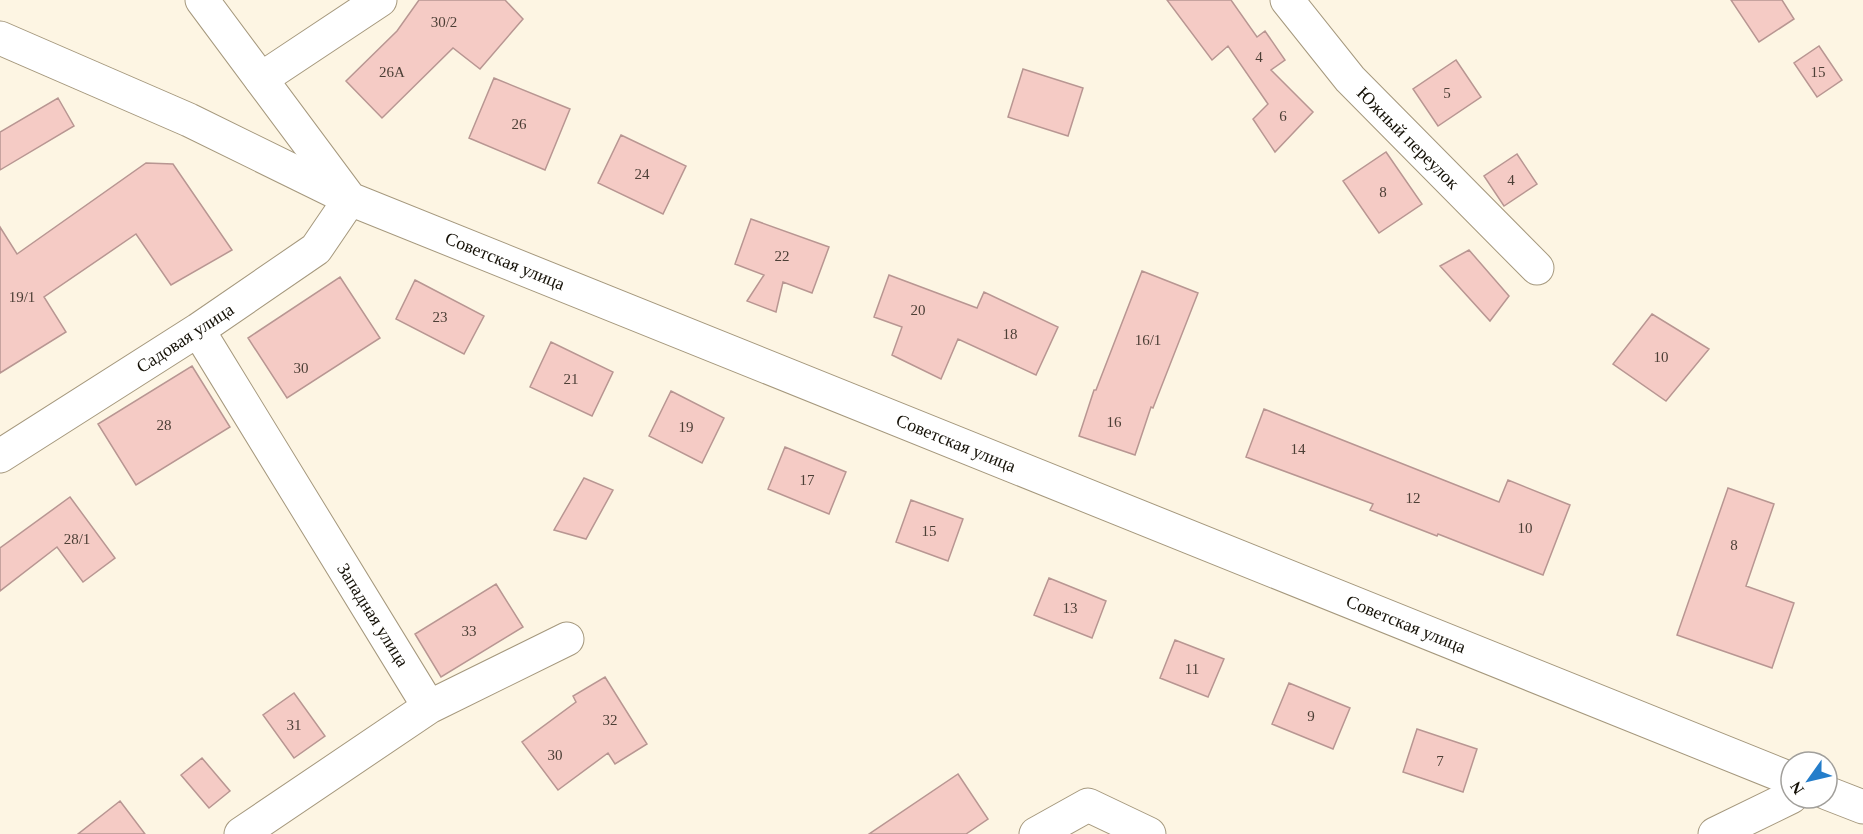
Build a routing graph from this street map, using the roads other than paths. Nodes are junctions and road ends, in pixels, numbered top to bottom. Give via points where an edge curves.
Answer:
1 (202, 0) edge
2 (380, 0) edge
3 (1287, 0) edge
4 (0, 38) edge
5 (261, 79) junction
6 (350, 199) junction
7 (1537, 268) dead end
8 (198, 330) junction
9 (0, 456) edge
10 (567, 639) dead end
11 (429, 707) junction
12 (1779, 774) edge
13 (1839, 798) edge
14 (1779, 803) edge
15 (1863, 807) edge
16 (241, 834) edge
17 (1036, 834) edge
18 (1149, 834) edge
19 (1715, 834) edge

1 - 5 street
2 - 5 street
3 - 7 street, Южный переулок via 1350,79
4 - 6 street, Советская улица via 189,120
5 - 6 street
6 - 8 street, Садовая улица via 316,249
6 - 12 street, Советская улица
8 - 9 street, Садовая улица
8 - 11 street, Западная улица
10 - 11 street
11 - 16 street
13 - 15 street
14 - 19 street
17 - 18 street via 1088,805

